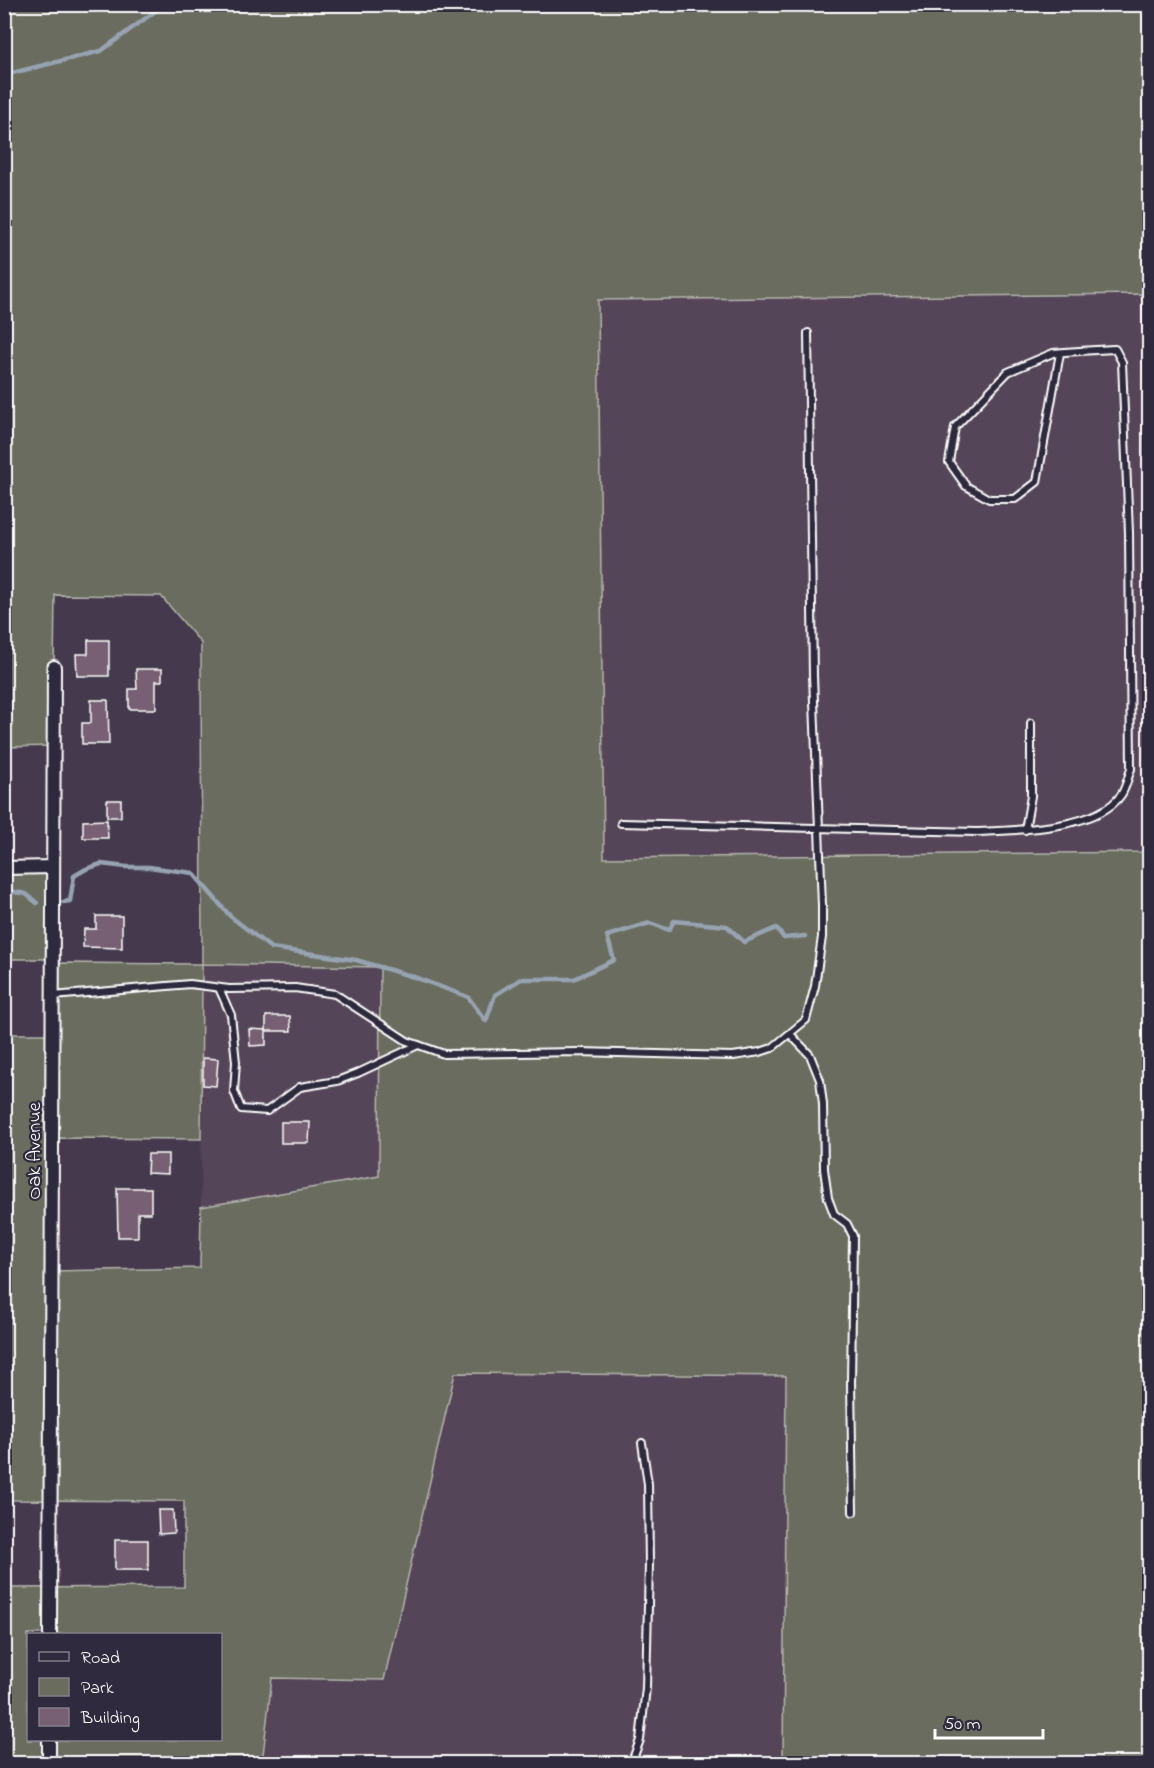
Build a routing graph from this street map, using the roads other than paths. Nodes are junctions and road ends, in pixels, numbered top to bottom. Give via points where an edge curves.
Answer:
1 (808, 333) dead end
2 (1060, 353) junction
3 (54, 667) dead end
4 (1031, 723) dead end
5 (621, 823) dead end
6 (818, 828) junction
7 (1024, 830) junction
8 (52, 867) junction
9 (4, 868) edge
10 (219, 988) junction
11 (53, 996) junction
12 (790, 1034) junction
13 (418, 1045) junction
14 (642, 1443) dead end
15 (852, 1512) dead end
16 (50, 1633) edge
17 (49, 1741) edge
18 (49, 1764) edge
19 (631, 1764) edge

1 - 6 lane
2 - 2 lane via 1037,482 1015,499 989,499 966,486 949,462 955,427 1008,372
2 - 7 lane via 1115,349 1122,362 1129,533 1131,769 1122,795 1105,810 1071,823
3 - 8 street, Oak Avenue
4 - 7 lane via 1031,796
5 - 6 lane
6 - 7 lane
6 - 12 lane via 822,937 817,976 806,1020
8 - 9 street
8 - 11 street, Oak Avenue
10 - 11 lane via 190,984
10 - 13 lane via 295,988 335,994
10 - 13 lane via 231,1015 236,1062 234,1090 240,1109 267,1111 300,1087 337,1081
11 - 16 street, Oak Avenue
12 - 13 lane via 772,1048 733,1056 444,1054
12 - 15 lane via 810,1055 819,1080 828,1198 834,1214 847,1224 852,1236
14 - 19 lane via 649,1507 646,1688 640,1740
17 - 18 street

